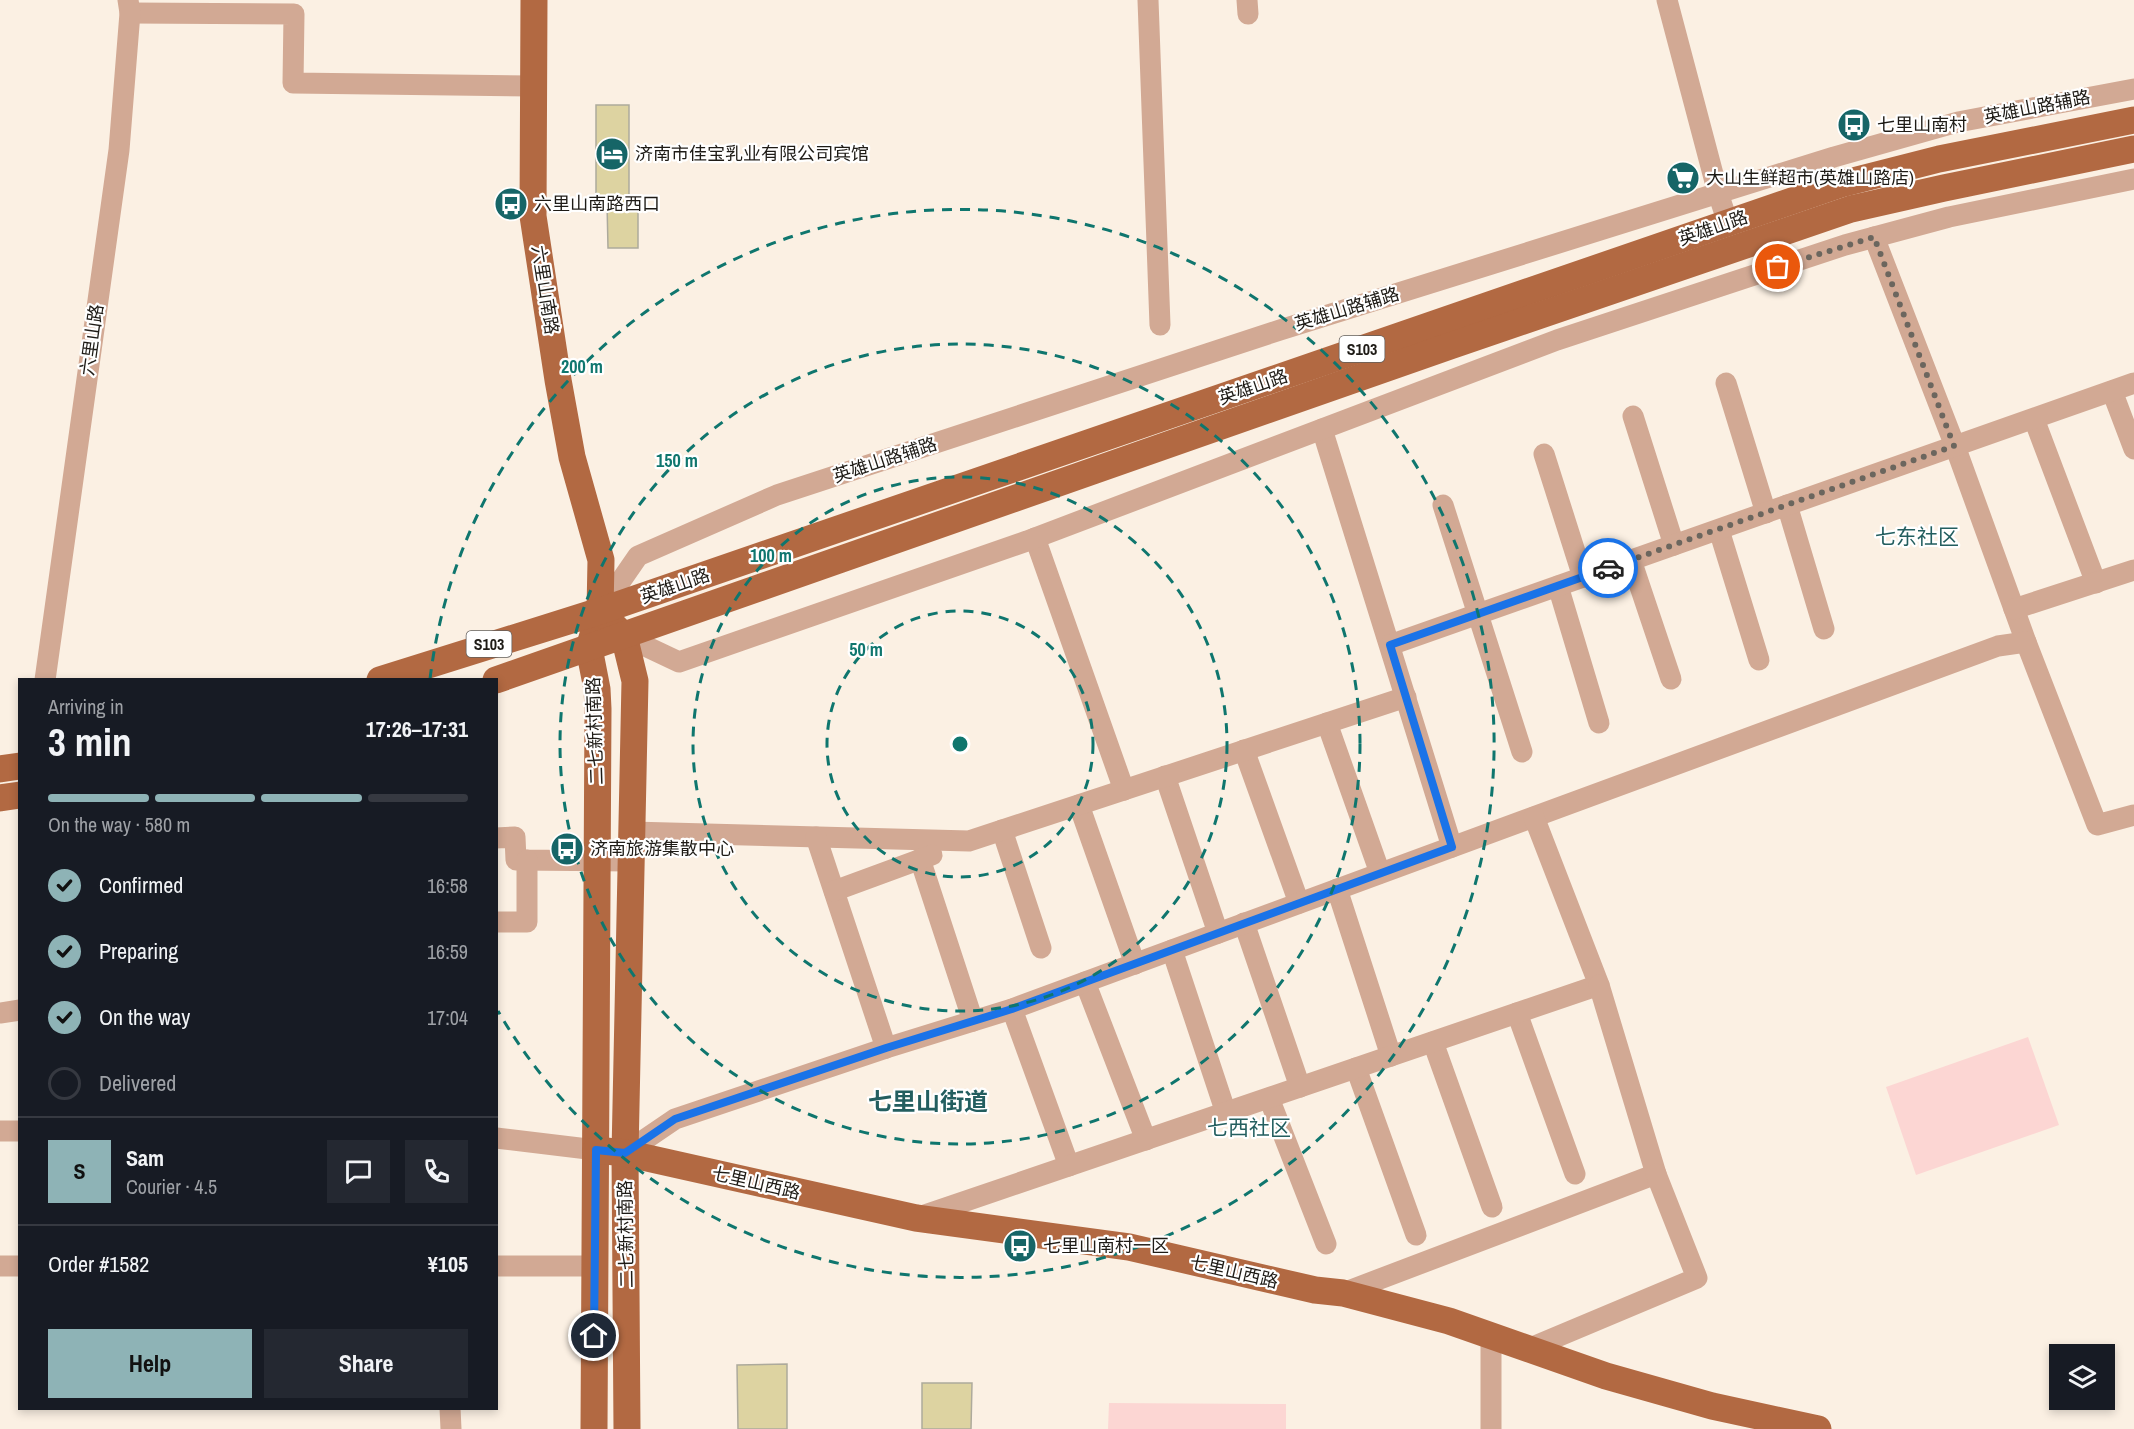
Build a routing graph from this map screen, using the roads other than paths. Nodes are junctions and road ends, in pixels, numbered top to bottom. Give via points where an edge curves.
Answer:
1 (534, 0) edge
2 (1148, 0) edge
3 (1667, 0) edge
4 (129, 7) edge
5 (533, 86) junction
6 (2134, 89) edge
7 (2134, 120) edge
8 (2134, 149) edge
9 (2134, 179) edge
10 (1718, 193) junction
11 (1728, 223) junction
12 (1874, 237) junction
13 (1161, 326) dead end
14 (1726, 383) dead end
15 (2134, 383) edge
16 (2112, 391) junction
17 (1633, 416) dead end
18 (2034, 418) junction
19 (1322, 429) junction
20 (1954, 446) junction
21 (2134, 448) edge
22 (1544, 454) dead end
23 (1443, 505) dead end
24 (1787, 505) junction
25 (1766, 513) junction
26 (1719, 530) junction
27 (1035, 538) junction
28 (1674, 545) junction
29 (1631, 560) junction
30 (2134, 570) edge
31 (1583, 577) junction
32 (2096, 583) junction
33 (1558, 586) junction
34 (2014, 609) junction
35 (600, 611) junction
36 (1477, 614) junction
37 (1824, 629) dead end
38 (624, 636) junction
39 (2026, 642) junction
40 (1390, 645) junction
41 (589, 648) junction
42 (1759, 660) dead end
43 (45, 678) edge
44 (386, 678) edge
45 (498, 679) edge
46 (1671, 679) dead end
47 (1406, 697) junction
48 (1327, 723) junction
49 (1599, 723) dead end
50 (1244, 750) junction
51 (1522, 752) dead end
52 (18, 766) edge
53 (0, 769) edge
54 (1165, 776) junction
55 (1124, 790) junction
56 (18, 795) edge
57 (0, 798) edge
58 (1079, 805) junction
59 (2134, 814) edge
60 (1534, 817) junction
61 (1002, 830) junction
62 (632, 832) junction
63 (816, 837) junction
64 (498, 838) edge
65 (969, 841) junction
66 (1452, 847) junction
67 (920, 859) junction
68 (527, 860) junction
69 (596, 860) junction
70 (631, 861) junction
71 (1380, 873) junction
72 (1337, 889) junction
73 (834, 891) junction
74 (1299, 903) junction
75 (498, 922) edge
76 (1244, 923) junction
77 (1218, 933) junction
78 (1041, 948) dead end
79 (1172, 950) junction
80 (1135, 964) junction
81 (1085, 982) junction
82 (1599, 985) junction
83 (1012, 1009) junction
84 (18, 1010) edge
85 (0, 1013) edge
86 (1517, 1014) junction
87 (973, 1021) junction
88 (1433, 1042) junction
89 (886, 1048) junction
90 (1391, 1056) junction
91 (1356, 1068) junction
92 (1300, 1087) junction
93 (1269, 1098) junction
94 (1226, 1113) junction
95 (0, 1131) edge
96 (18, 1131) edge
97 (498, 1138) edge
98 (1146, 1140) junction
99 (596, 1150) junction
100 (625, 1153) junction
101 (1069, 1166) junction
102 (1575, 1174) dead end
103 (1656, 1174) junction
104 (1492, 1208) dead end
105 (916, 1218) junction
106 (1416, 1235) dead end
107 (1326, 1244) dead end
108 (0, 1266) edge
109 (18, 1266) edge
110 (498, 1266) edge
111 (595, 1266) junction
112 (1343, 1293) junction
113 (1491, 1337) junction
114 (1528, 1350) junction
115 (450, 1410) edge
116 (451, 1429) edge
117 (594, 1429) edge
118 (627, 1429) edge
119 (1491, 1429) edge
120 (1818, 1429) edge

1 - 5 main road, 六里山南路
2 - 13 street
3 - 10 street
4 - 5 street via 294,14 293,82
4 - 43 street, 六里山路 via 119,150
5 - 35 main road, 六里山南路 via 533,216 572,458 602,560
6 - 10 street, 英雄山路辅路 via 1958,122
7 - 11 main road, 英雄山路 / S103 via 1939,159 1841,184
8 - 38 main road, 英雄山路 / S103 via 1851,208
9 - 12 street via 1949,217
10 - 11 street
10 - 35 street, 英雄山路辅路 via 1280,330 777,495 639,556
11 - 35 main road, 英雄山路 / S103
12 - 19 street via 1557,340
12 - 20 street
14 - 25 street
15 - 16 street
16 - 18 street
16 - 21 street
17 - 28 street
18 - 20 street
18 - 32 street
19 - 27 street
19 - 40 street
20 - 24 street
20 - 34 street
22 - 31 street
23 - 36 street
24 - 25 street
24 - 37 street
25 - 26 street
26 - 28 street
26 - 42 street
27 - 38 street via 679,662
27 - 55 street
28 - 29 street
29 - 31 street
29 - 46 street
30 - 32 street
31 - 33 street
32 - 34 street
33 - 36 street
33 - 49 street
34 - 39 street
35 - 38 main road
35 - 41 main road, 二七新村南路
35 - 44 main road, 英雄山路 / S103
36 - 40 street
36 - 51 street
38 - 41 main road, 英雄山路 / S103
38 - 62 main road, 二七新村南路 via 635,681
39 - 59 street via 2097,825
39 - 60 street via 1998,646
40 - 47 street
41 - 45 main road, 英雄山路 / S103
41 - 69 main road, 二七新村南路 via 597,689
47 - 48 street
47 - 66 street
48 - 50 street
48 - 71 street
50 - 54 street
50 - 74 street
52 - 53 main road
54 - 55 street
54 - 77 street
55 - 58 street
56 - 57 main road
58 - 61 street
58 - 80 street
60 - 66 street
60 - 82 street
61 - 65 street
61 - 78 street
62 - 63 street
62 - 70 main road, 二七新村南路
63 - 65 street
63 - 73 street
64 - 68 street via 515,837 516,860
65 - 67 street
66 - 71 street
67 - 73 street
67 - 87 street
68 - 69 street
68 - 75 street via 527,922
69 - 70 street
69 - 99 main road, 二七新村南路
70 - 100 main road, 二七新村南路
71 - 72 street
72 - 74 street
72 - 90 street
73 - 89 street
74 - 76 street
76 - 77 street
76 - 92 street
77 - 79 street
79 - 80 street
79 - 94 street
80 - 81 street
81 - 83 street
81 - 98 street
82 - 86 street
82 - 103 street
83 - 87 street
83 - 101 street
84 - 85 street
86 - 88 street
86 - 102 street
87 - 89 street
88 - 90 street
88 - 104 street
89 - 100 street via 675,1119
90 - 91 street
91 - 92 street
91 - 106 street
92 - 93 street
93 - 94 street
93 - 107 street
94 - 98 street
95 - 96 street
97 - 99 street, 七里山西路
98 - 101 street
99 - 100 main road, 七里山西路
99 - 111 main road, 二七新村南路
100 - 105 main road, 七里山西路
100 - 118 main road, 二七新村南路
101 - 105 street
103 - 112 street
103 - 114 street via 1697,1278
105 - 112 main road, 七里山西路 via 1129,1247
108 - 109 street
110 - 111 street
111 - 117 main road, 二七新村南路
112 - 113 main road, 七里山西路 via 1449,1321
113 - 114 main road, 七里山西路
113 - 119 street
114 - 120 main road, 七里山西路 via 1712,1406
115 - 116 street

